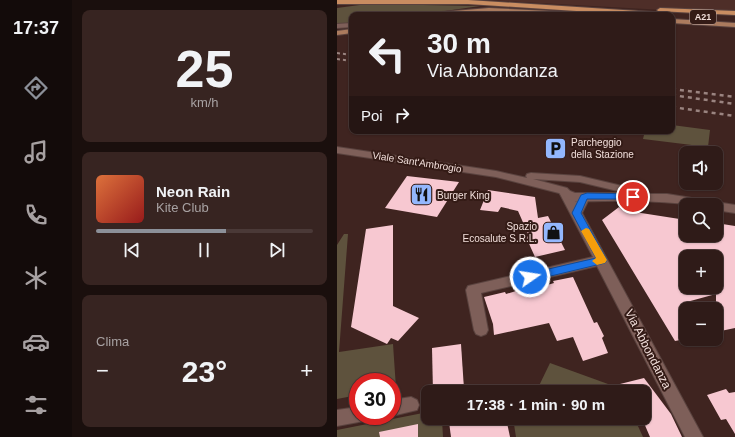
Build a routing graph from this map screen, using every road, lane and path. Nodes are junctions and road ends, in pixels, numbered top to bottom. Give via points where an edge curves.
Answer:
1 (507, 0) edge
2 (337, 2) edge
3 (466, 12) edge
4 (529, 12) edge
5 (624, 12) edge
6 (735, 13) edge
7 (675, 15) edge
8 (735, 18) edge
9 (675, 21) edge
10 (349, 25) edge
11 (735, 25) edge
12 (337, 26) edge
13 (349, 31) edge
14 (337, 33) edge
15 (337, 150) edge
16 (496, 174) junction
17 (574, 179) junction
18 (586, 180) junction
19 (565, 192) junction
20 (586, 197) junction
21 (674, 200) junction
22 (679, 201) edge
23 (723, 207) edge
24 (735, 209) edge
25 (576, 213) junction
26 (602, 260) junction
27 (481, 330) dead end
28 (411, 405) dead end
29 (401, 407) edge
30 (349, 416) edge
31 (337, 418) edge
32 (694, 437) edge

1 - 6 highway, A21
2 - 5 highway, A21 via 482,3
3 - 4 main road via 489,10
7 - 8 highway, A21
9 - 11 main road
10 - 12 main road
13 - 14 main road
15 - 16 main road, Viale Sant'Ambrogio
16 - 17 main road, Viale Sant'Ambrogio
16 - 19 main road, Viale Sant'Ambrogio
17 - 18 main road, Viale Sant'Ambrogio
17 - 19 main road via 563,184
18 - 20 main road via 594,188
18 - 21 main road, Viale Sant'Ambrogio
19 - 20 main road, Viale Sant'Ambrogio via 574,197
19 - 25 main road, Via Abbondanza
20 - 21 main road, Viale Sant'Ambrogio
20 - 25 main road
21 - 22 main road, Viale Sant'Ambrogio
23 - 24 main road
25 - 26 main road, Via Abbondanza
26 - 27 main road via 473,290
26 - 32 main road, Via Abbondanza
28 - 29 main road
30 - 31 main road

